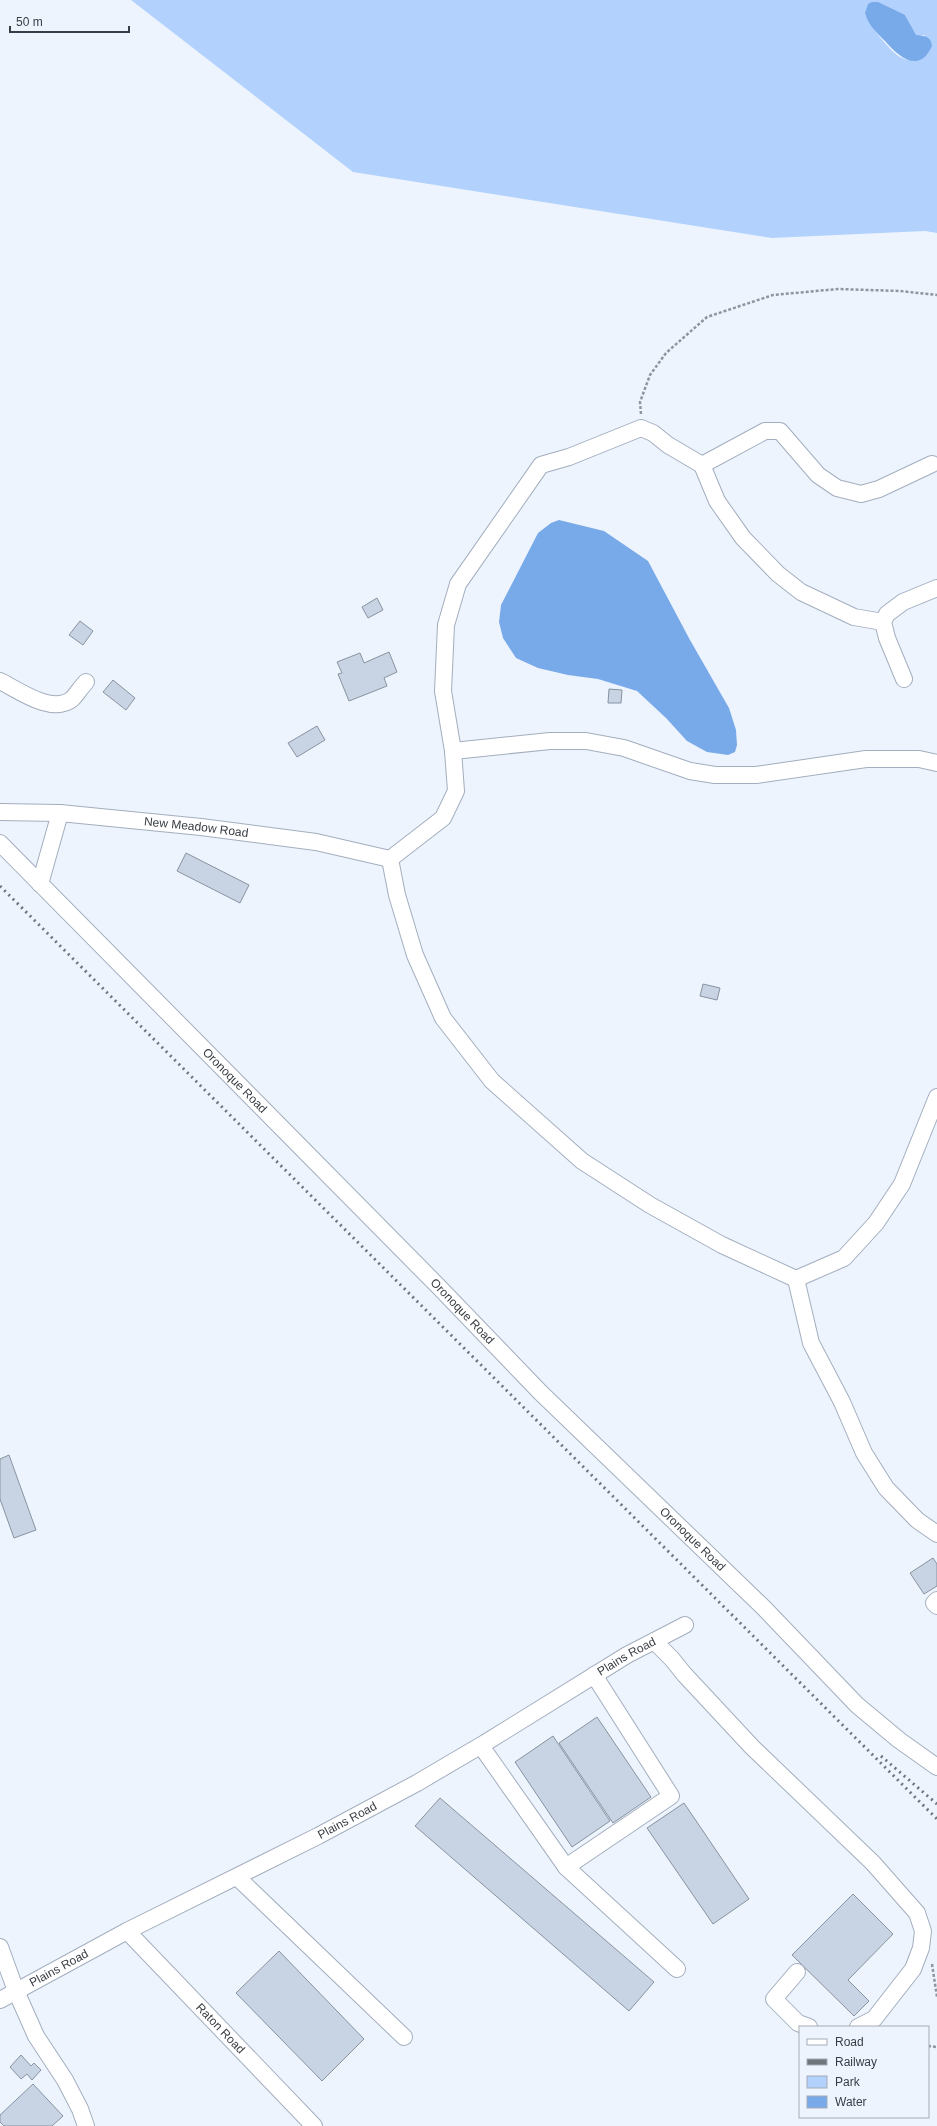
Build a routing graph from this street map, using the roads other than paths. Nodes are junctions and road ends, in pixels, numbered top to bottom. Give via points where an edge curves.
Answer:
1 (702, 464) junction
2 (932, 464) dead end
3 (937, 588) edge
4 (883, 622) junction
5 (904, 679) dead end
6 (0, 681) edge
7 (86, 682) dead end
8 (453, 751) junction
9 (937, 763) edge
10 (0, 812) edge
11 (60, 813) junction
12 (0, 843) edge
13 (390, 859) junction
14 (40, 884) junction
15 (937, 1097) edge
16 (796, 1279) junction
17 (937, 1534) edge
18 (937, 1600) edge
19 (937, 1606) edge
20 (685, 1625) dead end
21 (654, 1641) junction
22 (594, 1675) junction
23 (480, 1746) junction
24 (937, 1767) edge
25 (566, 1867) junction
26 (237, 1877) junction
27 (126, 1931) junction
28 (0, 1947) edge
29 (677, 1970) dead end
30 (797, 1972) dead end
31 (16, 1991) junction
32 (0, 2000) edge
33 (806, 2026) edge
34 (860, 2026) edge
35 (404, 2037) dead end
36 (86, 2126) edge
37 (314, 2126) edge

1 - 2 street via 765,431 780,431 818,475 837,488 861,494 879,489
1 - 4 street via 717,501 743,538 778,574 801,592 854,617
1 - 8 street via 641,428 569,457 541,465 458,584 446,625 443,691
3 - 4 street via 903,602 887,614
4 - 5 street via 886,638
6 - 7 street via 41,702 59,704 72,699
8 - 9 street via 550,741 586,741 624,748 690,771 715,775 756,775 866,759 919,759
8 - 13 street via 456,791 443,818
10 - 11 street, New Meadow Road
11 - 13 street, New Meadow Road via 316,842
11 - 14 street
12 - 14 street, Oronoque Road
13 - 16 street via 397,895 415,955 443,1018 492,1081 582,1161 650,1205 722,1245
14 - 24 street, Oronoque Road via 540,1392 764,1608 857,1705
15 - 16 street via 902,1184 876,1223 844,1258
16 - 17 street via 811,1343 842,1402 864,1453 886,1488 917,1520
18 - 19 street via 934,1603
20 - 21 street, Plains Road
21 - 22 street, Plains Road
21 - 34 street via 752,1747 873,1863 917,1914 924,1931 913,1969 874,2020
22 - 23 street, Plains Road
22 - 25 street via 671,1796
23 - 25 street
23 - 26 street, Plains Road via 417,1783
25 - 29 street
26 - 27 street, Plains Road
26 - 35 street
27 - 31 street, Plains Road
27 - 37 street, Raton Road
28 - 31 street
30 - 33 street via 774,1999 798,2023
31 - 32 street, Plains Road
31 - 36 street via 36,2036 66,2080

